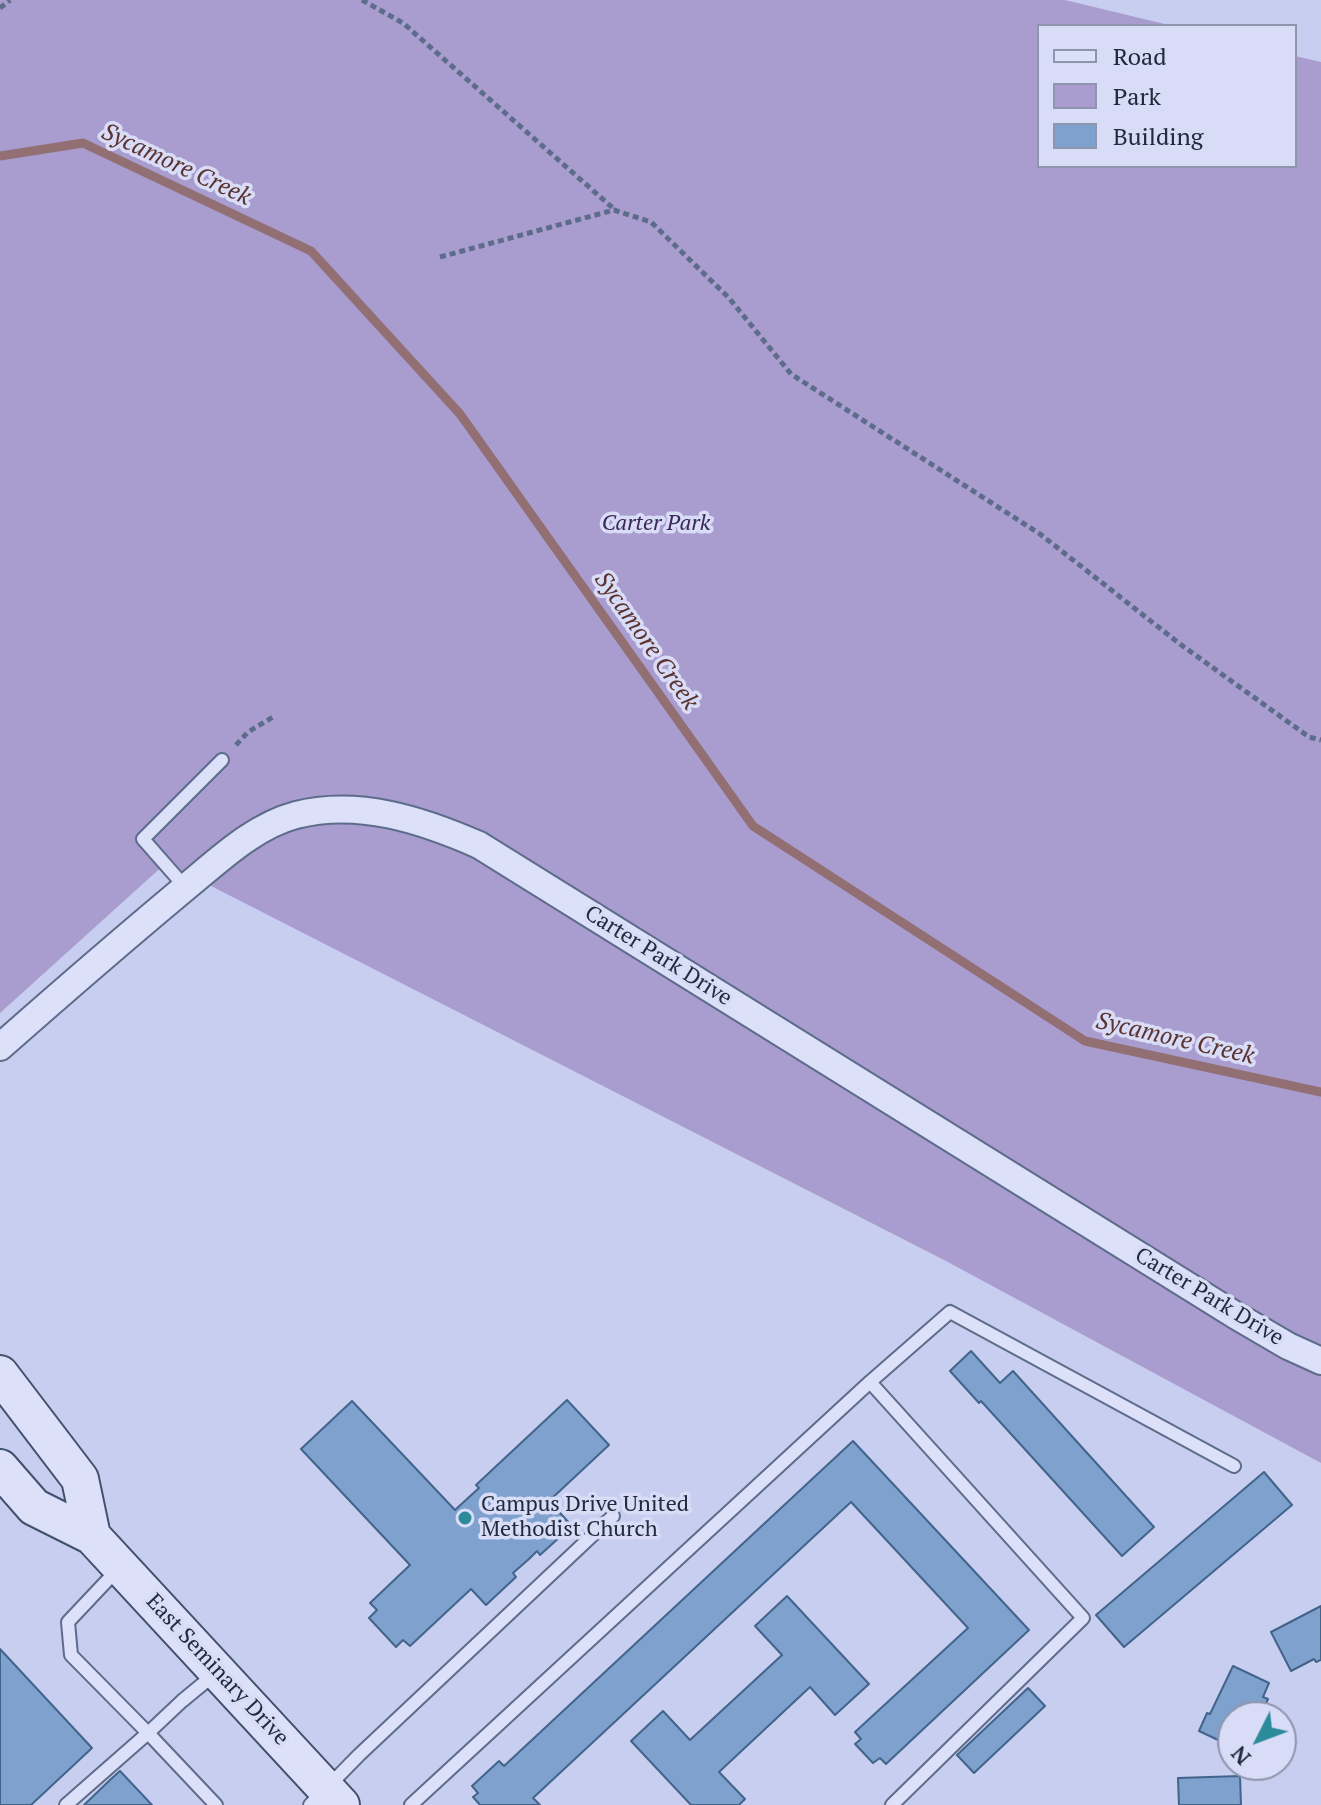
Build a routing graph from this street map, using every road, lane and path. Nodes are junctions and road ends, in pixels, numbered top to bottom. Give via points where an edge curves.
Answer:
1 (10, 0) edge
2 (362, 0) edge
3 (0, 8) edge
4 (614, 210) junction
5 (440, 257) dead end
6 (273, 717) dead end
7 (1321, 740) edge
8 (222, 760) joint
9 (186, 888) junction
10 (0, 1047) edge
11 (1321, 1361) edge
12 (0, 1374) edge
13 (870, 1382) junction
14 (1234, 1466) dead end
15 (0, 1468) edge
16 (613, 1516) dead end
17 (92, 1536) junction
18 (121, 1566) junction
19 (218, 1671) junction
20 (148, 1733) junction
21 (325, 1799) edge
22 (66, 1805) edge
23 (216, 1805) edge
24 (411, 1805) edge
25 (892, 1805) edge

1 - 3 path
2 - 4 path via 403,23
4 - 5 path
4 - 7 path via 651,222 729,298 791,374 1040,534 1193,653 1309,737
6 - 8 path via 248,732
8 - 9 lane via 143,839
9 - 10 street, Carter Park Drive
9 - 11 street, Carter Park Drive via 249,837 294,816 353,810 451,833 479,845 1235,1315
12 - 17 main road via 80,1479
13 - 14 lane via 950,1312
13 - 24 lane
13 - 25 lane via 1083,1618
15 - 17 main road, East Seminary Drive via 34,1507
16 - 21 lane
17 - 18 main road, East Seminary Drive
18 - 19 main road, East Seminary Drive
18 - 20 lane via 68,1622 71,1655
19 - 20 lane
19 - 21 main road, East Seminary Drive
20 - 22 lane
20 - 23 lane

